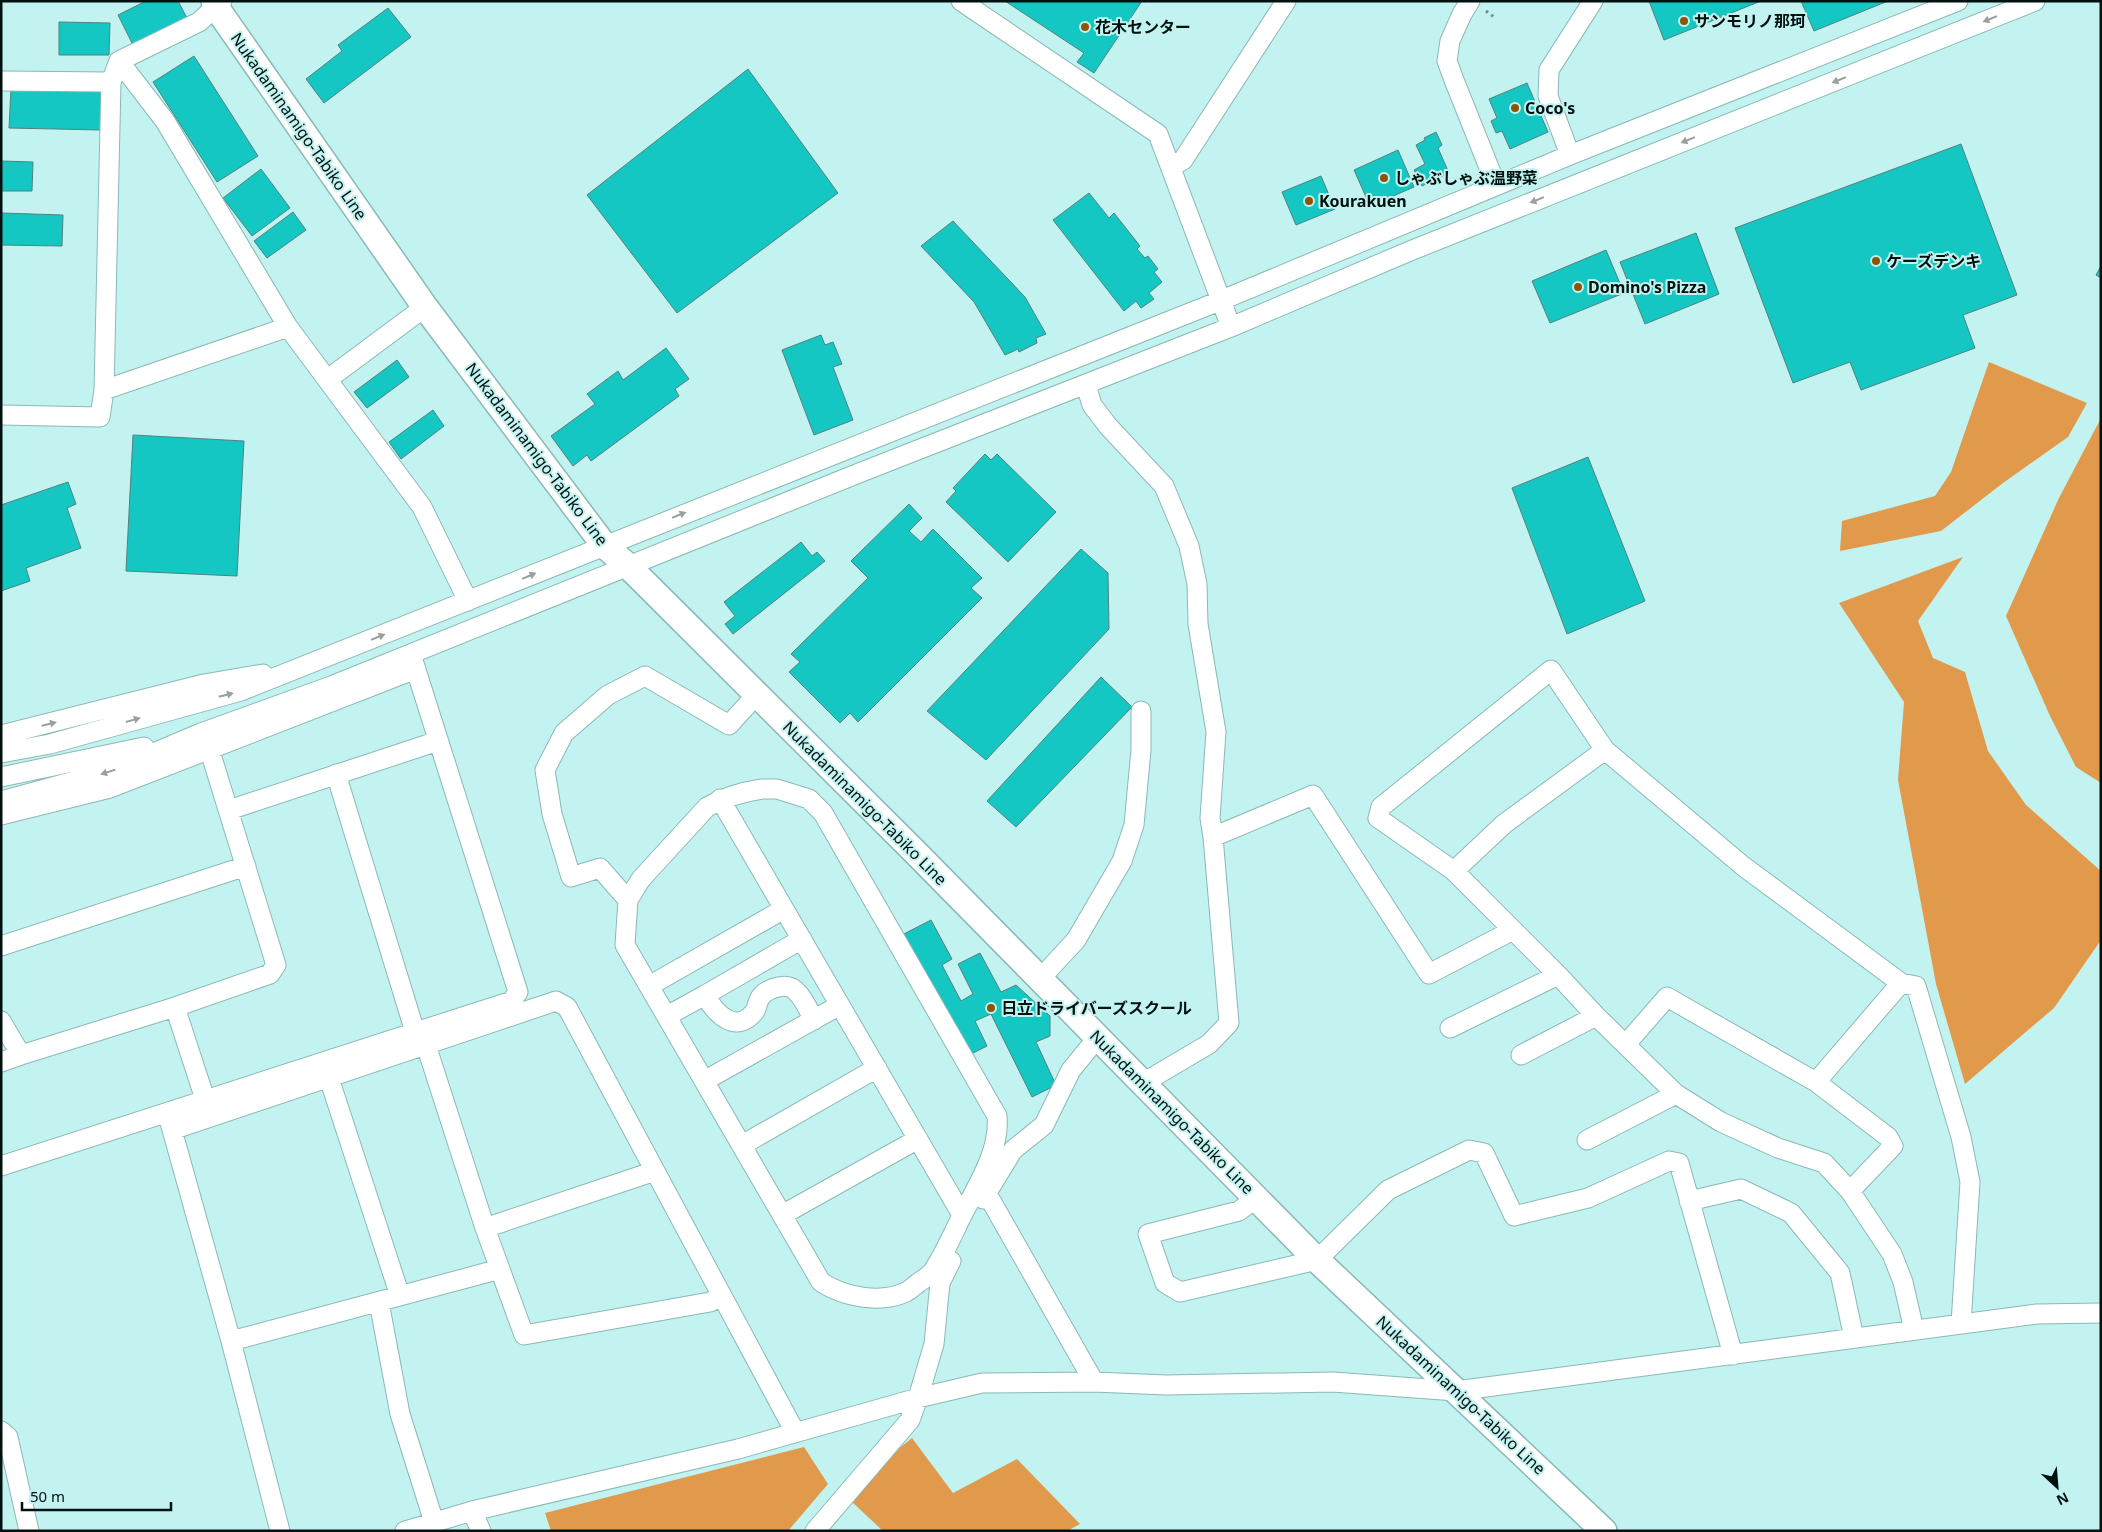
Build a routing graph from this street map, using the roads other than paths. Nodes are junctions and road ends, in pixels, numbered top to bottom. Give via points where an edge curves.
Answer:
1 (961, 1) edge
2 (1286, 1) edge
3 (1470, 1) edge
4 (1593, 1) edge
5 (1958, 1) edge
6 (2035, 1) edge
7 (217, 3) edge
8 (119, 61) junction
9 (1, 80) edge
10 (111, 82) junction
11 (1570, 155) junction
12 (1171, 167) junction
13 (1496, 186) junction
14 (1222, 300) junction
15 (425, 307) junction
16 (288, 327) junction
17 (1232, 327) junction
18 (328, 379) junction
19 (1086, 385) junction
20 (104, 390) junction
21 (1, 415) edge
22 (604, 545) junction
23 (629, 567) junction
24 (468, 601) junction
25 (414, 661) junction
26 (306, 666) junction
27 (757, 694) junction
28 (1142, 711) dead end
29 (1, 735) edge
30 (205, 741) junction
31 (438, 741) junction
32 (1605, 750) junction
33 (1, 753) edge
34 (336, 774) junction
35 (1, 778) edge
36 (720, 799) junction
37 (1, 801) edge
38 (229, 810) junction
39 (1, 815) edge
40 (1212, 837) junction
41 (246, 866) junction
42 (1454, 871) junction
43 (628, 900) junction
44 (784, 909) junction
45 (1513, 930) junction
46 (802, 939) junction
47 (1, 946) edge
48 (1558, 975) junction
49 (1040, 979) junction
50 (1902, 983) junction
51 (649, 986) junction
52 (705, 995) junction
53 (840, 1006) junction
54 (175, 1007) junction
55 (667, 1016) junction
56 (1596, 1016) junction
57 (814, 1020) junction
58 (1, 1021) edge
59 (1450, 1028) dead end
60 (1098, 1037) junction
61 (420, 1038) junction
62 (1626, 1044) junction
63 (20, 1055) junction
64 (1521, 1055) dead end
65 (1, 1062) edge
66 (877, 1068) junction
67 (329, 1078) junction
68 (704, 1081) junction
69 (1816, 1082) junction
70 (1143, 1083) junction
71 (1676, 1094) junction
72 (205, 1099) junction
73 (170, 1122) junction
74 (918, 1140) junction
75 (1587, 1140) dead end
76 (742, 1145) junction
77 (1, 1166) edge
78 (655, 1171) junction
79 (1850, 1191) junction
80 (986, 1192) junction
81 (1256, 1198) junction
82 (1689, 1201) junction
83 (782, 1215) junction
84 (962, 1215) junction
85 (485, 1228) junction
86 (1318, 1260) junction
87 (500, 1269) junction
88 (400, 1296) junction
89 (722, 1296) junction
90 (379, 1302) junction
91 (2101, 1313) edge
92 (1961, 1324) junction
93 (1914, 1330) junction
94 (1854, 1338) junction
95 (231, 1342) junction
96 (1733, 1355) junction
97 (1094, 1382) junction
98 (1456, 1391) junction
99 (918, 1398) junction
100 (1, 1431) edge
101 (795, 1432) junction
102 (472, 1511) junction
103 (434, 1522) junction
104 (29, 1531) edge
105 (280, 1531) edge
106 (405, 1531) edge
107 (481, 1531) edge
108 (815, 1531) edge
109 (1604, 1531) edge

1 - 12 street via 1158,134
2 - 12 street via 1183,160
3 - 13 street via 1450,41 1447,61
4 - 11 street via 1549,70 1548,96
5 - 11 street
6 -> 17 street via 1419,248
7 - 8 street via 199,22
7 - 15 main road, Nukadaminamigo-Tabiko Line
8 - 10 street
8 - 16 street via 165,121
9 - 10 street
10 - 20 street
11 - 13 street
12 - 14 street
13 - 14 street
14 - 17 street
22 -> 14 street
15 - 18 street
15 - 22 main road, Nukadaminamigo-Tabiko Line
16 - 18 street
16 - 20 street
17 - 19 street
18 - 24 street via 422,506
19 - 23 street
19 - 40 street via 1092,405 1108,426 1164,486 1189,546 1216,732 1210,818
20 - 21 street via 100,417
22 - 23 main road, Nukadaminamigo-Tabiko Line
24 -> 22 street
23 - 25 street
23 - 27 main road, Nukadaminamigo-Tabiko Line
26 -> 24 street
25 - 30 street via 331,686
25 - 31 street
29 -> 26 street via 204,684
33 -> 26 street via 50,744 241,691
27 - 43 street via 729,726 645,676 608,695 564,733 545,770 552,814 571,877 600,868
27 - 49 main road, Nukadaminamigo-Tabiko Line
28 - 49 street via 1142,750 1134,824 1122,861 1076,940
30 - 35 street via 113,755
30 -> 37 street
30 - 38 street
30 - 39 street via 110,788
31 - 34 street
31 - 61 street via 518,992 512,1001
32 - 42 street via 1504,824
32 - 42 street via 1551,670 1381,807 1378,818
32 - 50 street via 1743,866
34 - 38 street
34 - 61 street
36 - 43 street via 707,807 641,880
36 - 44 street
36 - 84 street via 742,792 777,789 808,799 823,813 997,1116 995,1144
38 - 41 street
40 - 45 street via 1313,795 1429,974
40 - 70 street via 1229,1023 1210,1044
41 - 47 street
41 - 54 street via 276,965 270,974
42 - 45 street
43 - 51 street via 626,945
44 - 46 street
44 - 51 street
45 - 48 street
46 - 52 street
46 - 53 street
48 - 56 street
48 - 59 street
49 - 60 main road, Nukadaminamigo-Tabiko Line
50 - 69 street
50 - 92 street via 1916,986 1961,1137 1970,1182
51 - 55 street
52 - 55 street
52 - 57 street via 717,1013 736,1022 746,1019 756,1010 759,998 769,990 783,986 792,988
53 - 57 street
53 - 66 street
54 - 63 street
54 - 72 street
55 - 68 street
56 - 62 street
56 - 64 street
57 - 68 street
58 - 63 street
60 - 70 main road, Nukadaminamigo-Tabiko Line
60 - 80 street via 1071,1070 1044,1125 1013,1150
61 - 67 street
61 - 72 street
61 - 78 street via 556,1001 567,1007
61 - 85 street
62 - 69 street via 1667,997
62 - 71 street
63 - 65 street
66 - 74 street
66 - 76 street
67 - 73 street
67 - 88 street
68 - 76 street
69 - 79 street via 1888,1137 1893,1146
70 - 81 main road, Nukadaminamigo-Tabiko Line
71 - 75 street
71 - 79 street via 1722,1122 1778,1148 1824,1163
72 - 73 street
73 - 77 street
73 - 95 street
74 - 83 street
74 - 84 street
76 - 83 street
78 - 85 street
78 - 89 street
79 - 93 street via 1892,1254 1903,1282
80 - 97 street
80 - 99 street via 940,1283 934,1344
81 - 86 main road, Nukadaminamigo-Tabiko Line
81 - 86 street via 1239,1211 1148,1234 1165,1283 1180,1292
82 - 86 street via 1679,1163 1669,1161 1588,1198 1514,1216 1484,1152 1469,1150 1388,1190
82 - 94 street via 1740,1189 1792,1213 1840,1273
82 - 96 street
83 - 84 street via 821,1282 846,1293 881,1298 906,1292 933,1272
85 - 87 street
86 - 98 main road, Nukadaminamigo-Tabiko Line
87 - 88 street
87 - 89 street via 524,1335 710,1302
88 - 90 street
89 - 101 street
90 - 95 street
90 - 103 street via 400,1414
91 - 92 street via 2037,1314
92 - 93 street
93 - 94 street
94 - 96 street
95 - 105 street
96 - 98 street
97 - 98 street via 1166,1385 1333,1382
97 - 99 street via 982,1383
98 - 109 main road, Nukadaminamigo-Tabiko Line
99 - 101 street
99 - 108 street via 910,1420
100 - 104 street via 8,1437
101 - 102 street via 738,1449
102 - 103 street
102 - 107 street
103 - 106 street

